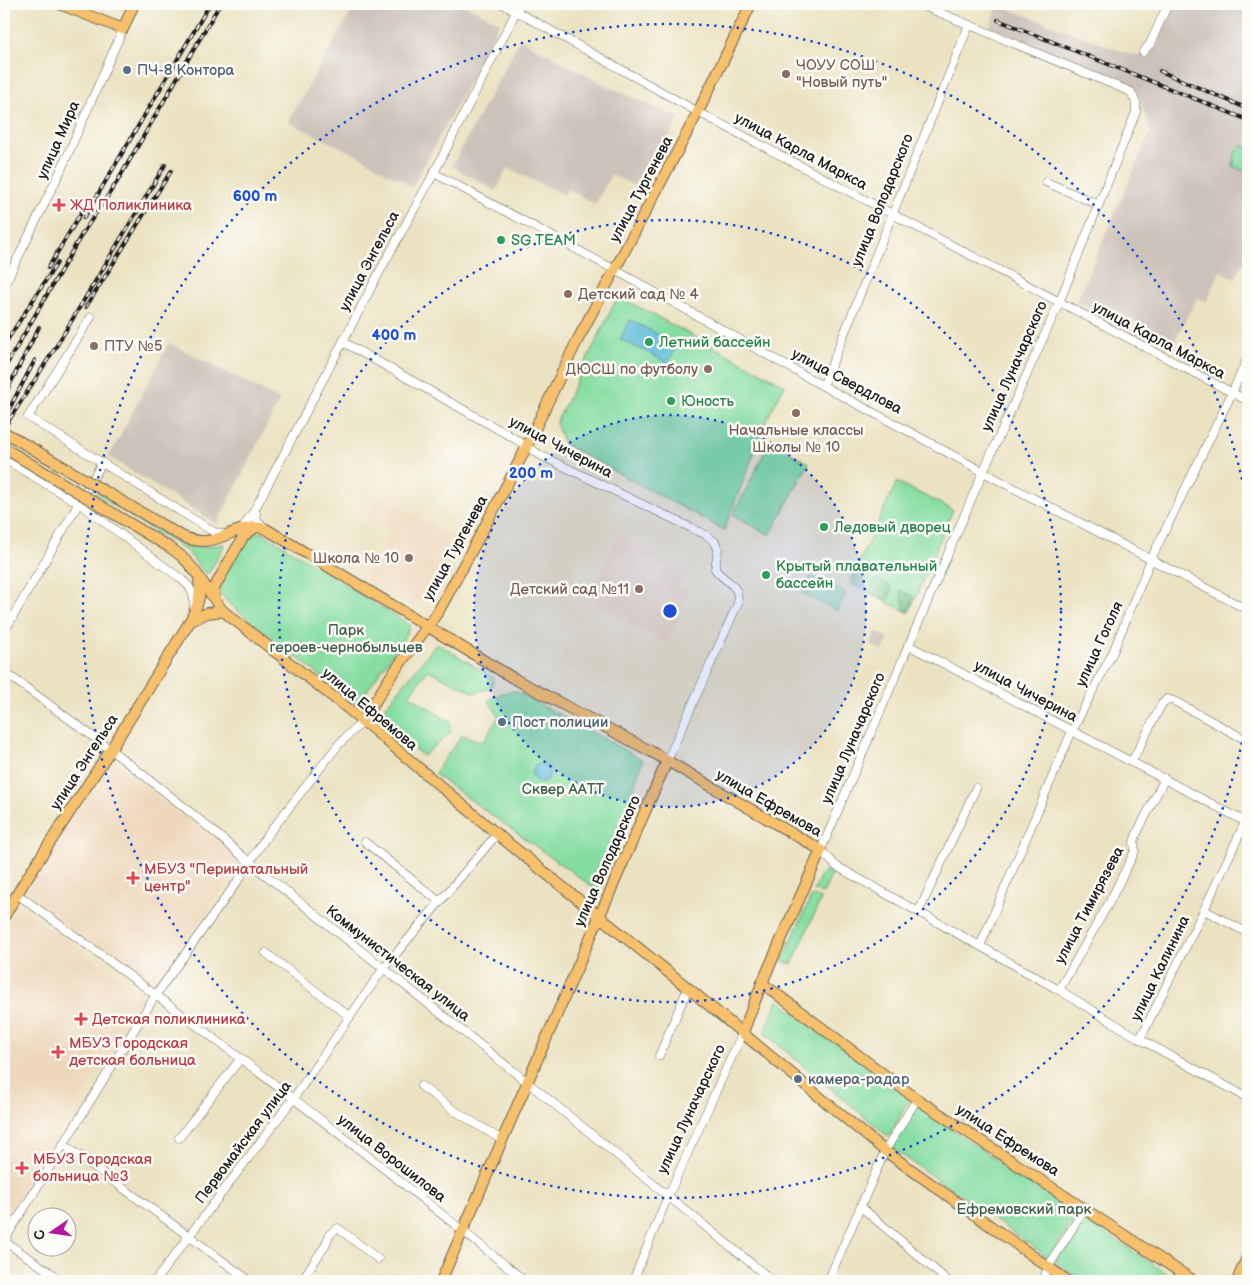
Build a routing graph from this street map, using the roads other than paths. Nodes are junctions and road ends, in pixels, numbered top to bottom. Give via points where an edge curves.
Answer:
1 (59, 4) edge
2 (134, 4) edge
3 (503, 4) edge
4 (751, 4) edge
5 (918, 4) edge
6 (1168, 4) edge
7 (518, 7) edge
8 (969, 25) junction
9 (123, 29) junction
10 (1143, 52) dead end
11 (698, 112) junction
12 (434, 173) junction
13 (1046, 182) dead end
14 (1098, 205) junction
15 (893, 215) junction
16 (615, 270) junction
17 (4, 286) edge
18 (1059, 303) junction
19 (91, 317) dead end
20 (343, 342) junction
21 (1248, 356) edge
22 (823, 386) junction
23 (1232, 393) junction
24 (1248, 401) edge
25 (4, 432) edge
26 (527, 445) junction
27 (4, 448) edge
28 (4, 462) edge
29 (102, 463) junction
30 (983, 472) junction
31 (80, 504) junction
32 (254, 509) junction
33 (194, 519) junction
34 (262, 528) junction
35 (236, 532) junction
36 (1151, 559) junction
37 (198, 575) junction
38 (738, 593) joint
39 (222, 610) junction
40 (1248, 610) edge
41 (189, 623) junction
42 (428, 627) junction
43 (4, 632) edge
44 (908, 645) junction
45 (4, 672) edge
46 (362, 722) junction
47 (1072, 731) junction
48 (1248, 742) edge
49 (111, 749) junction
50 (667, 761) junction
51 (1132, 761) junction
52 (1165, 778) junction
53 (976, 788) dead end
54 (1247, 820) edge
55 (497, 834) junction
56 (365, 842) dead end
57 (821, 850) junction
58 (249, 862) junction
59 (17, 894) junction
60 (440, 902) junction
61 (1204, 910) junction
62 (919, 911) junction
63 (4, 917) edge
64 (599, 918) junction
65 (1248, 933) edge
66 (980, 946) junction
67 (266, 953) dead end
68 (383, 969) junction
69 (762, 983) junction
70 (688, 988) junction
71 (1059, 990) junction
72 (155, 996) junction
73 (350, 1017) junction
74 (742, 1032) junction
75 (1140, 1039) junction
76 (659, 1056) dead end
77 (241, 1058) junction
78 (527, 1082) junction
79 (421, 1086) dead end
80 (1248, 1098) edge
81 (293, 1099) junction
82 (917, 1099) junction
83 (179, 1138) dead end
84 (502, 1140) junction
85 (63, 1144) junction
86 (885, 1152) junction
87 (668, 1196) junction
88 (861, 1207) junction
89 (1085, 1208) junction
90 (463, 1230) junction
91 (188, 1237) junction
92 (4, 1241) edge
93 (1248, 1255) edge
94 (378, 1259) dead end
95 (1048, 1267) junction
96 (769, 1280) edge
97 (63, 1281) edge
98 (155, 1281) edge
99 (250, 1281) edge
100 (300, 1281) edge
101 (441, 1281) edge
102 (526, 1281) edge
103 (632, 1281) edge
104 (828, 1281) edge
105 (948, 1281) edge
106 (1043, 1281) edge
107 (1068, 1281) edge
108 (1194, 1281) edge
109 (1237, 1281) edge

1 - 9 main road
2 - 9 main road, улица Мира
3 - 7 street, улица Карла Маркса
4 - 11 main road, улица Тургенева
5 - 8 street
6 - 10 street via 1150,44
7 - 11 street, улица Карла Маркса
7 - 12 street, улица Энгельса
8 - 14 street, улица Луначарского via 1131,92 1136,112
8 - 15 street, улица Володарского
9 - 17 street, улица Мира via 60,172
11 - 15 street, улица Карла Маркса
11 - 16 main road, улица Тургенева
12 - 16 street, улица Свердлова
12 - 20 street, улица Энгельса
13 - 14 street
14 - 18 street, улица Луначарского
15 - 18 street, улица Карла Маркса
15 - 22 street, улица Володарского
16 - 22 street, улица Свердлова
16 - 26 main road, улица Тургенева
18 - 23 street, улица Карла Маркса
18 - 30 street, улица Луначарского
19 - 29 street via 28,417
20 - 26 street, улица Чичерина
20 - 32 street, улица Энгельса
21 - 23 street, улица Гоголя
22 - 30 street, улица Свердлова
23 - 24 street, улица Карла Маркса
23 - 36 street, улица Гоголя
25 - 35 main road, bridge via 192,541 216,540
26 - 38 street, улица Чичерина via 706,535 718,549 715,569
26 - 42 main road, улица Тургенева
27 - 37 main road, улица Ефремова, bridge via 169,546 185,558
28 - 31 street via 11,463
29 - 31 street
29 - 33 street
30 - 36 street, улица Свердлова
30 - 44 street, улица Луначарского
31 - 41 street via 188,585 195,600
31 - 43 street
32 - 33 street via 238,525 225,530
32 - 34 street
32 - 35 street, улица Энгельса
33 - 35 street via 216,533
34 - 35 main road
34 - 39 main road via 248,531 243,537 214,588 215,599
34 - 42 main road, улица Ефремова
36 - 40 street, улица Свердлова
36 - 47 street, улица Гоголя via 1113,652
37 - 39 main road, улица Ефремова
37 - 41 main road, улица Энгельса via 200,599
38 - 50 street, улица Володарского via 738,603
39 - 41 main road via 207,613
39 - 46 main road, улица Ефремова
41 - 49 main road, улица Энгельса
42 - 46 main road, улица Тургенева via 390,676
42 - 50 main road, улица Ефремова via 513,678
44 - 47 street, улица Чичерина
44 - 57 street, улица Луначарского
45 - 49 street, Коммунистическая улица
46 - 55 main road, улица Ефремова
46 - 58 street, улица Тургенева via 340,744
47 - 51 street, улица Чичерина
47 - 66 street, улица Гоголя
48 - 51 street via 1167,699
49 - 58 street, Коммунистическая улица
49 - 59 main road, улица Энгельса
50 - 57 main road, улица Ефремова
50 - 64 main road, улица Володарского
51 - 52 street, улица Чичерина
52 - 54 street, улица Чичерина
52 - 71 street, улица Тимирязева via 1136,835 1135,851
53 - 62 street
54 - 61 street, улица Калинина
55 - 60 street, Первомайская улица
55 - 64 main road, улица Ефремова
56 - 60 street
57 - 62 street via 836,866
57 - 69 main road, улица Луначарского
58 - 68 street, Коммунистическая улица
58 - 72 street, улица Тургенева
59 - 63 main road, улица Энгельса
59 - 72 street, улица Ворошилова
60 - 68 street, Первомайская улица
61 - 65 street, улица Калинина
61 - 75 street, улица Калинина
62 - 66 street
64 - 70 main road, улица Ефремова
64 - 78 main road, улица Володарского
66 - 71 street
67 - 73 street
68 - 73 street, Первомайская улица
68 - 78 street, Коммунистическая улица
69 - 74 main road, улица Луначарского
69 - 82 main road, улица Ефремова
70 - 74 main road, улица Ефремова
70 - 76 street
71 - 75 street
72 - 77 street, улица Ворошилова
72 - 85 street, улица Тургенева
73 - 81 street, Первомайская улица
74 - 86 main road, улица Ефремова
74 - 87 street, улица Луначарского
75 - 80 street
77 - 81 street, улица Ворошилова
77 - 83 street
78 - 84 main road, улица Володарского
78 - 87 street, Коммунистическая улица
79 - 84 street
81 - 90 street, улица Ворошилова
81 - 91 street, Первомайская улица
82 - 86 street
82 - 89 main road, улица Ефремова
84 - 90 main road, улица Володарского
85 - 91 street
85 - 92 street, улица Тургенева
86 - 88 street
86 - 95 main road, улица Ефремова
87 - 96 street, Коммунистическая улица
87 - 103 street, улица Луначарского
88 - 104 street
88 - 105 street
89 - 95 street
89 - 108 main road, улица Ефремова
90 - 101 main road, улица Володарского
90 - 102 street, улица Ворошилова
91 - 98 street, Первомайская улица
91 - 99 street
92 - 97 street
93 - 109 main road
94 - 100 street via 338,1228 330,1234
95 - 106 street
95 - 107 main road, улица Ефремова

